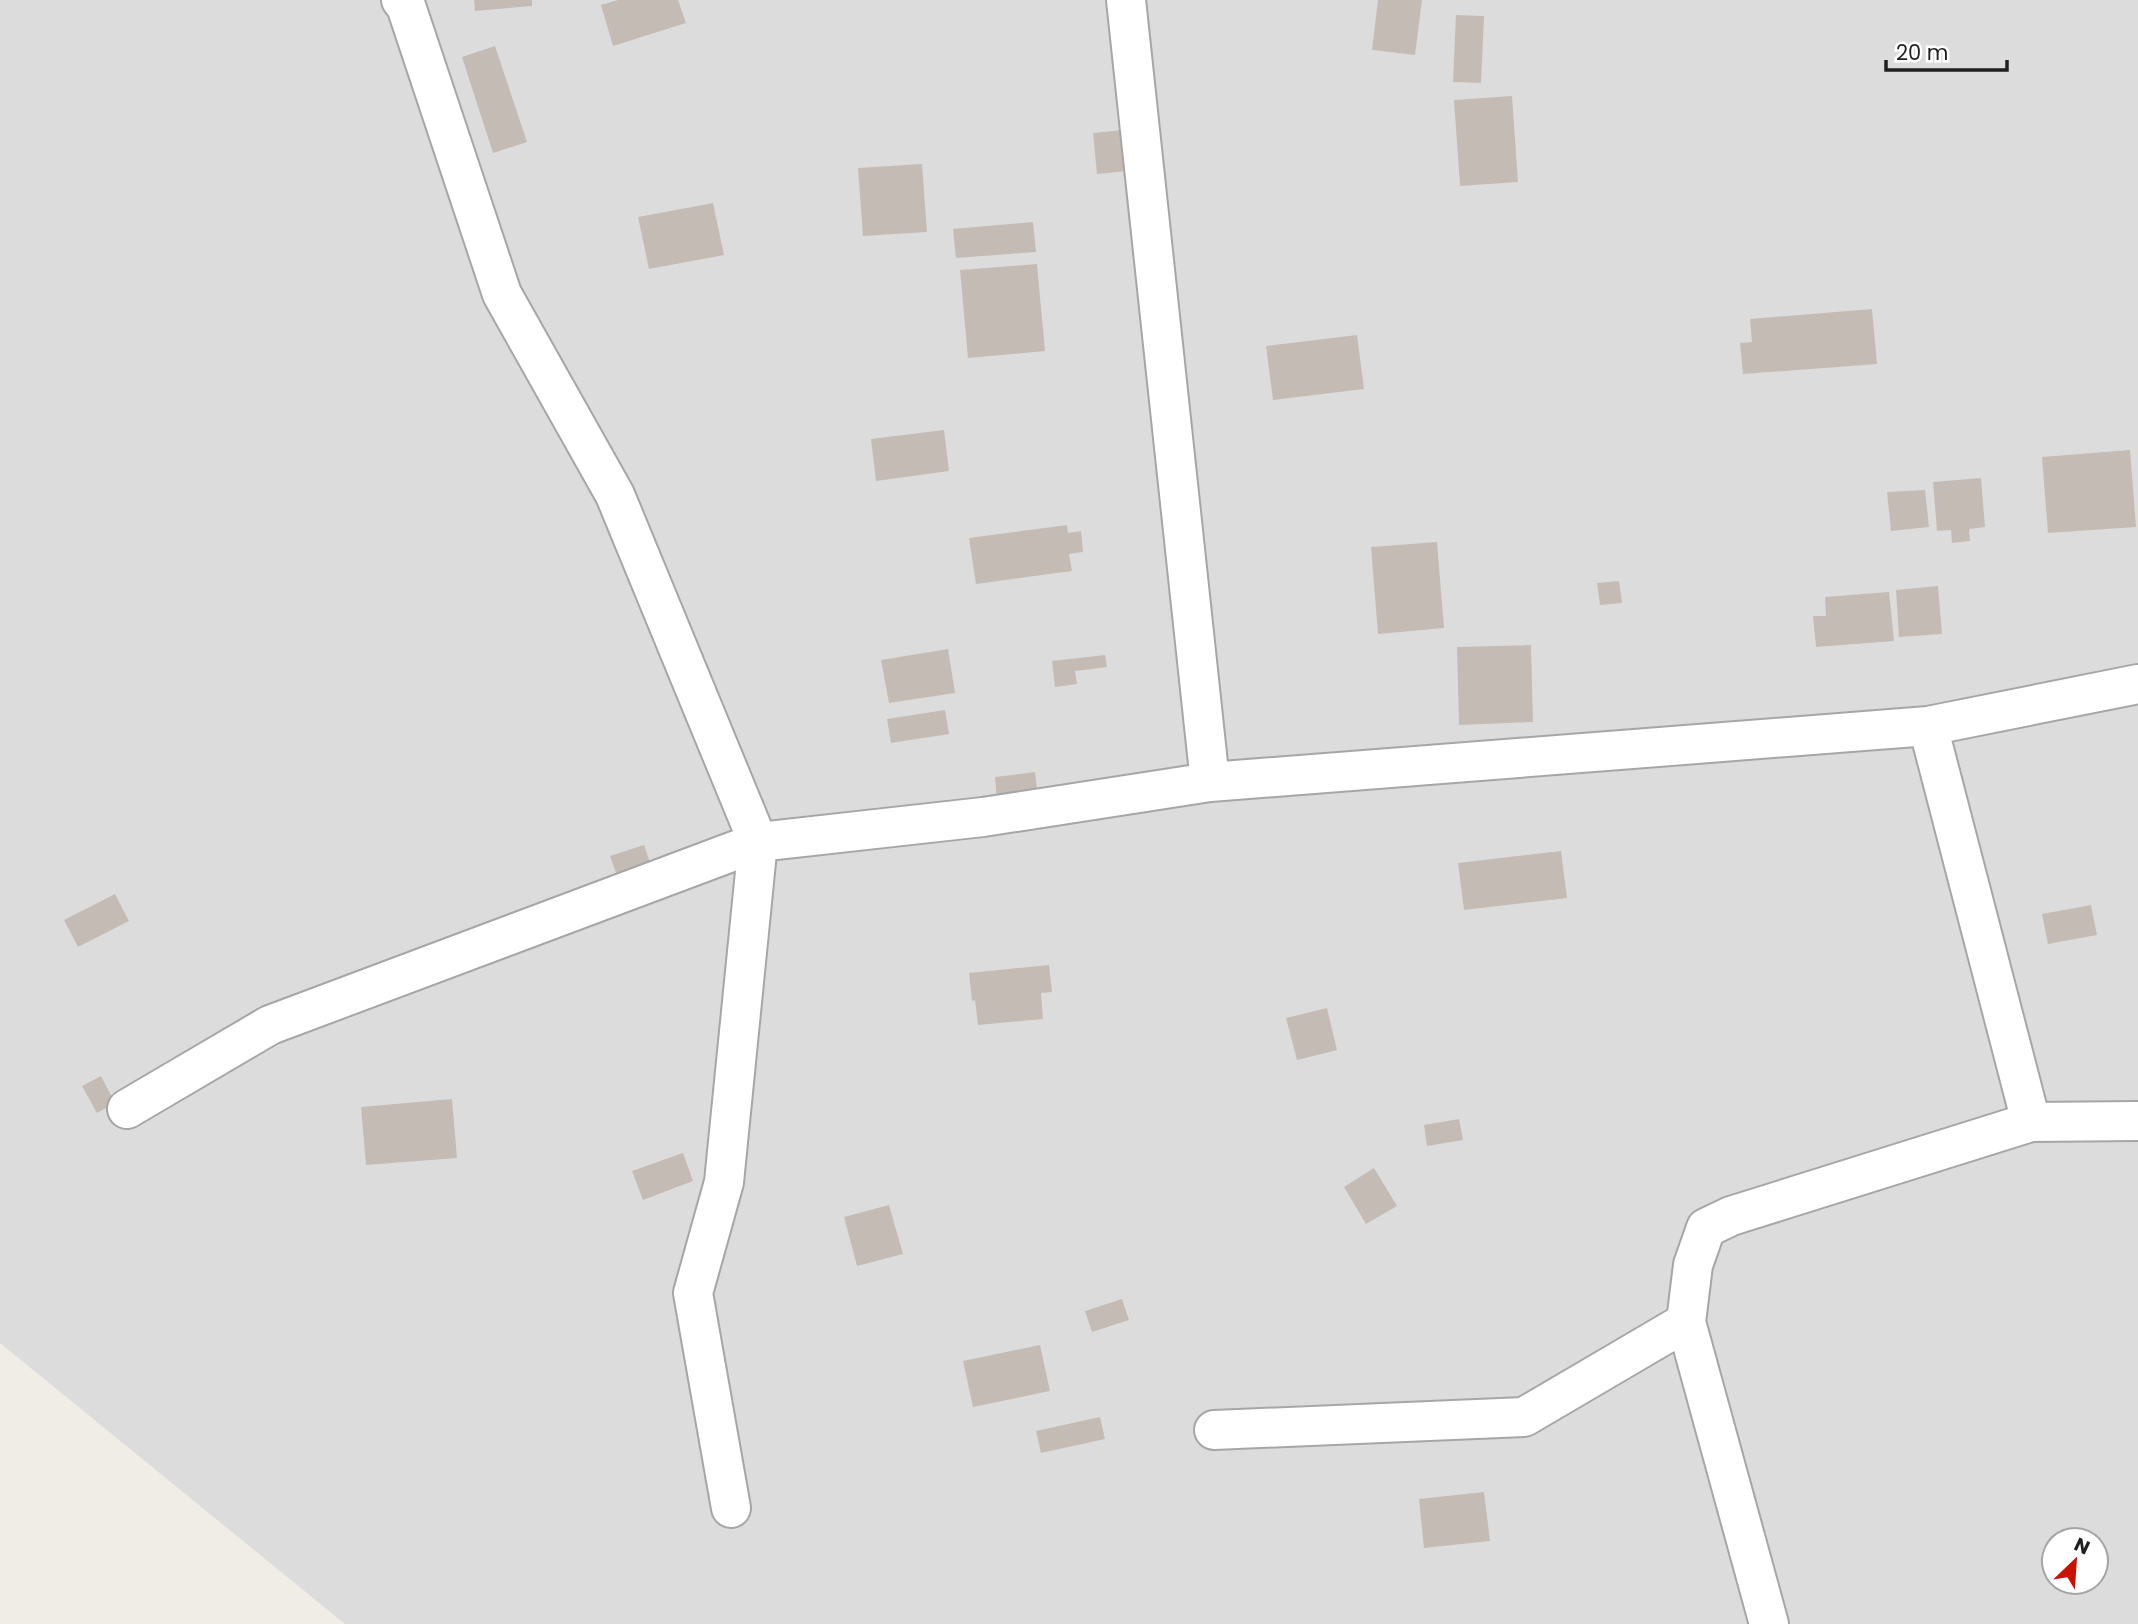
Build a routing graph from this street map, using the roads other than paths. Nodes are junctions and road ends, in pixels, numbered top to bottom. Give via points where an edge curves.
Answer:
1 (401, 0) edge
2 (1126, 0) edge
3 (2138, 684) edge
4 (1928, 726) junction
5 (1210, 782) junction
6 (758, 842) junction
7 (127, 1109) dead end
8 (2138, 1121) edge
9 (2031, 1122) junction
10 (1686, 1322) junction
11 (1214, 1430) dead end
12 (731, 1507) dead end
13 (1769, 1624) edge

1 - 6 street via 502,294 615,495
2 - 5 street
3 - 4 street
4 - 5 street
4 - 9 street
5 - 6 street via 983,817
6 - 7 street via 270,1025
6 - 12 street via 724,1182 693,1293
8 - 9 street
9 - 10 street via 1731,1216 1706,1228 1693,1265
10 - 11 street via 1524,1417
10 - 13 street

